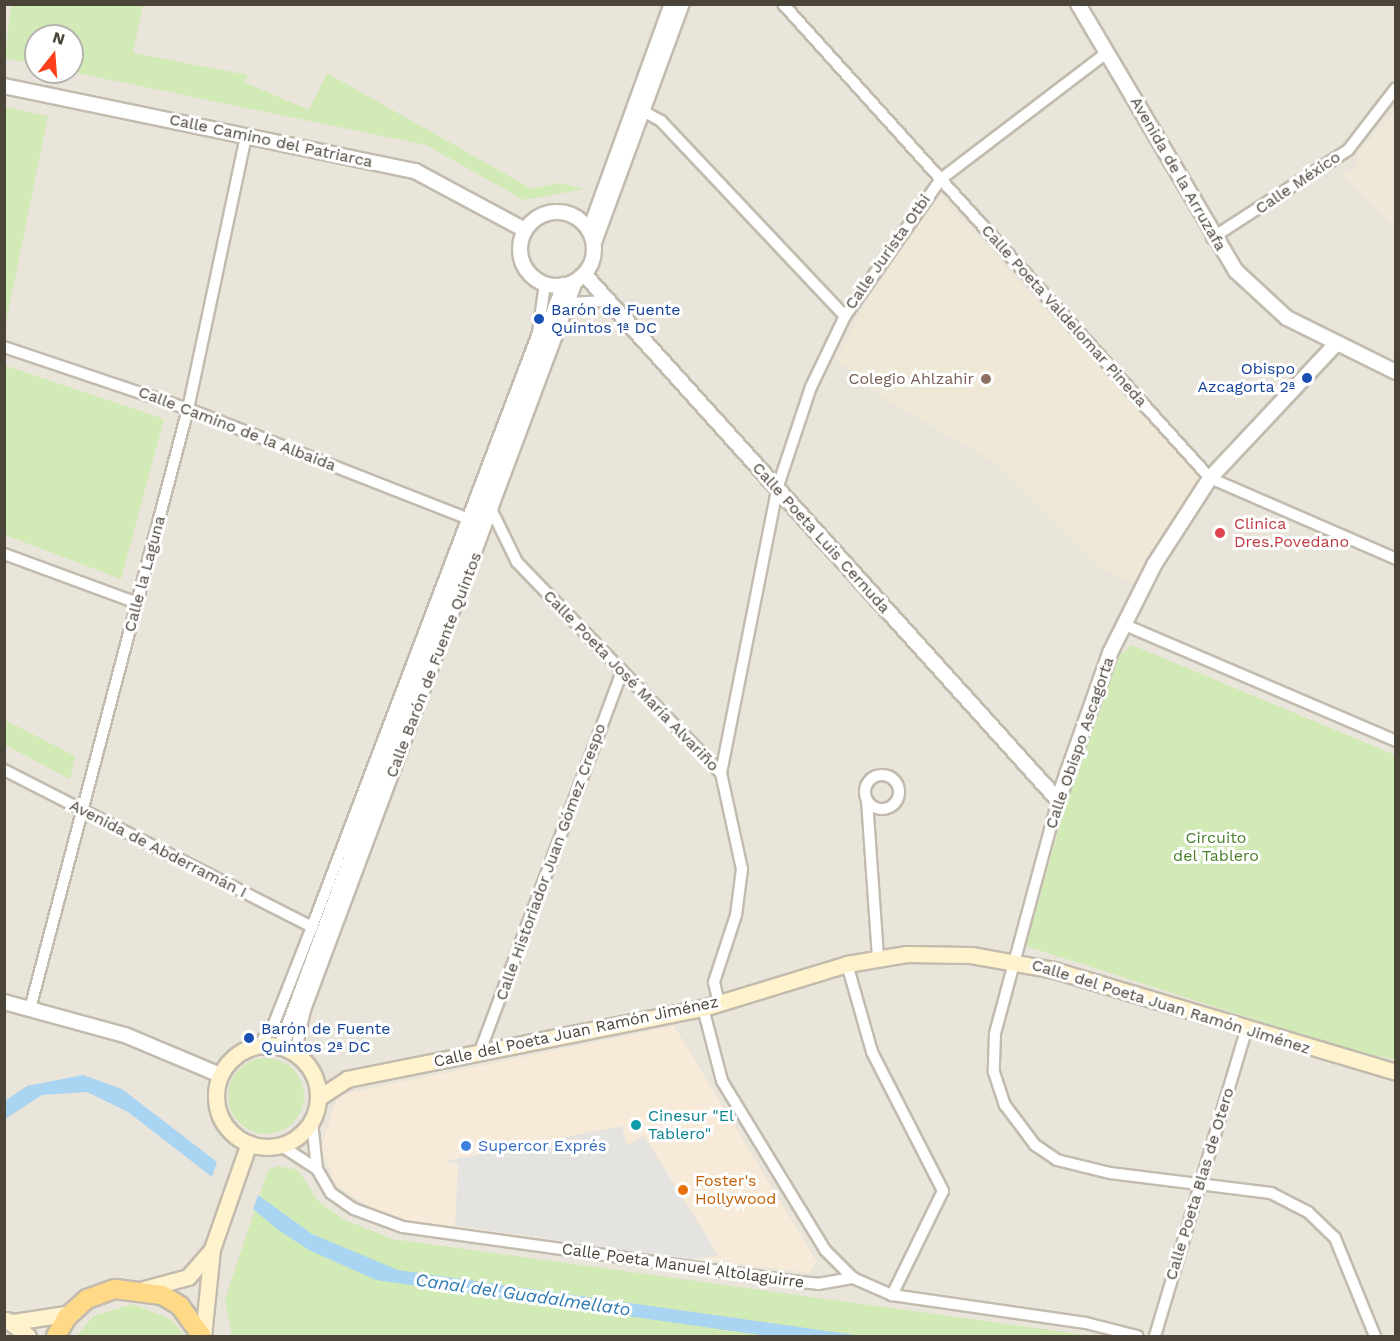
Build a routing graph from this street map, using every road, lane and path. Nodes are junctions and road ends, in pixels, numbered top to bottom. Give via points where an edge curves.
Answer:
1 (672, 4) edge
2 (684, 4) edge
3 (783, 4) edge
4 (1078, 4) edge
5 (1108, 52) junction
6 (4, 86) edge
7 (1395, 88) edge
8 (643, 111) junction
9 (246, 135) junction
10 (941, 179) junction
11 (599, 198) junction
12 (573, 215) junction
13 (525, 230) junction
14 (590, 230) junction
15 (1212, 238) junction
16 (594, 248) junction
17 (581, 277) junction
18 (545, 284) junction
19 (564, 285) junction
20 (605, 301) junction
21 (573, 303) junction
22 (844, 316) junction
23 (1335, 346) junction
24 (4, 347) edge
25 (1395, 372) edge
26 (188, 409) junction
27 (1210, 478) junction
28 (777, 489) junction
29 (492, 510) junction
30 (466, 518) junction
31 (4, 554) edge
32 (1395, 559) edge
33 (137, 603) junction
34 (1123, 624) junction
35 (622, 671) junction
36 (1395, 741) edge
37 (4, 770) edge
38 (721, 772) junction
39 (867, 800) dead end
40 (1058, 800) junction
41 (82, 811) junction
42 (312, 927) junction
43 (879, 957) junction
44 (1015, 960) junction
45 (847, 964) junction
46 (4, 1002) edge
47 (719, 1003) junction
48 (703, 1008) junction
49 (30, 1009) junction
50 (1246, 1030) junction
51 (258, 1046) junction
52 (288, 1050) junction
53 (479, 1053) junction
54 (1395, 1072) edge
55 (313, 1073) junction
56 (220, 1076) junction
57 (347, 1079) junction
58 (318, 1098) junction
59 (312, 1120) junction
60 (249, 1143) junction
61 (280, 1145) junction
62 (316, 1170) junction
63 (1201, 1184) junction
64 (212, 1249) junction
65 (853, 1278) junction
66 (144, 1289) junction
67 (892, 1295) junction
68 (72, 1313) junction
69 (9, 1321) edge
70 (28, 1336) edge
71 (56, 1336) edge
72 (202, 1336) edge
73 (1137, 1336) edge
74 (1155, 1336) edge
75 (1375, 1336) edge

1 - 11 street
2 - 8 street
3 - 10 street, Calle Poeta Valdelomar Pineda
4 - 5 street, Avenida de la Arruzafa
5 - 10 street, Calle Jurista Otbi
5 - 15 street, Avenida de la Arruzafa
6 - 9 street, Calle Camino del Patriarca
7 - 15 street, Calle México via 1348,150
8 - 16 street
8 - 22 street via 661,121
9 - 13 street, Calle Camino del Patriarca via 415,171
9 - 26 street, Calle la Laguna
10 - 22 street, Calle Jurista Otbi
10 - 27 street, Calle Poeta Valdelomar Pineda
11 - 12 street
11 - 14 street
12 - 13 street via 549,212
12 - 14 street
13 - 18 street via 521,259
14 - 16 street
15 - 23 street, Avenida de la Arruzafa via 1262,298
16 - 17 street
17 - 19 street
17 - 20 street, Calle Poeta Luis Cernuda
17 - 21 street, Calle Barón de Fuente Quintos
18 - 19 street
18 - 30 street, Calle Barón de Fuente Quintos via 538,333
19 - 52 street, Calle Barón de Fuente Quintos
20 - 21 street
20 - 28 street, Calle Poeta Luis Cernuda
21 - 29 street, Calle Barón de Fuente Quintos
22 - 28 street, Calle Jurista Otbi via 811,387
23 - 25 street, Avenida de la Arruzafa
23 - 27 street, Calle Obispo Ascagorta
24 - 26 street, Calle Camino de la Albaida
26 - 30 street, Calle Camino de la Albaida
26 - 33 street, Calle la Laguna
27 - 32 street, Calle Poeta Valdelomar Pineda
27 - 34 street, Calle Obispo Ascagorta
28 - 38 street, Calle Jurista Otbi
28 - 40 street, Calle Poeta Luis Cernuda
29 - 35 street, Calle Poeta José María Alvariño via 517,562
29 - 52 street, Calle Barón de Fuente Quintos
30 - 42 street, Calle Barón de Fuente Quintos
31 - 33 street
33 - 41 street, Calle la Laguna
34 - 36 street
34 - 40 street, Calle Obispo Ascagorta
35 - 38 street, Calle Poeta José María Alvariño
35 - 53 street, Calle Historiador Juan Gómez Crespo
37 - 41 street, Avenida de Abderramán I
38 - 47 street, Calle Poeta José María Alvariño via 742,869 736,915 714,982
39 - 43 street
40 - 44 street, Calle Obispo Ascagorta
41 - 42 street, Avenida de Abderramán I
41 - 49 street, Calle la Laguna
42 - 51 street, Calle Barón de Fuente Quintos via 273,1026
43 - 44 main road, Calle del Poeta Juan Ramón Jiménez
43 - 45 main road, Calle del Poeta Juan Ramón Jiménez
44 - 50 main road, Calle del Poeta Juan Ramón Jiménez
44 - 63 street, Calle Obispo Ascagorta via 993,1056 999,1090 1018,1126 1057,1160 1083,1169
45 - 47 main road, Calle del Poeta Juan Ramón Jiménez
45 - 67 street via 872,1052 943,1191
46 - 49 street
47 - 48 main road, Calle del Poeta Juan Ramón Jiménez
48 - 53 main road, Calle del Poeta Juan Ramón Jiménez
48 - 65 street via 722,1081 825,1250
49 - 56 street via 125,1035
50 - 54 main road, Calle del Poeta Juan Ramón Jiménez
50 - 63 street, Calle Poeta Blas de Otero
51 - 52 main road
51 - 56 main road via 230,1061
52 - 55 main road
53 - 57 main road, Calle del Poeta Juan Ramón Jiménez
55 - 57 main road, Calle del Poeta Juan Ramón Jiménez
55 - 58 main road
56 - 60 main road via 220,1115
57 - 58 main road, Calle del Poeta Juan Ramón Jiménez
58 - 59 main road
59 - 61 main road
59 - 62 street
60 - 61 main road
60 - 64 main road
61 - 62 street, Calle Poeta Manuel Altolaguirre
62 - 65 street, Calle Poeta Manuel Altolaguirre via 340,1201 403,1227 791,1281 818,1284
63 - 74 street, Calle Poeta Blas de Otero
63 - 75 street, Calle Obispo Ascagorta via 1271,1193 1308,1212 1335,1238
64 - 66 main road via 188,1277
64 - 72 main road
65 - 67 street
66 - 68 highway via 115,1289 87,1299
66 - 72 highway via 180,1306
67 - 73 street via 1086,1323
68 - 69 main road
68 - 71 highway
69 - 70 main road

